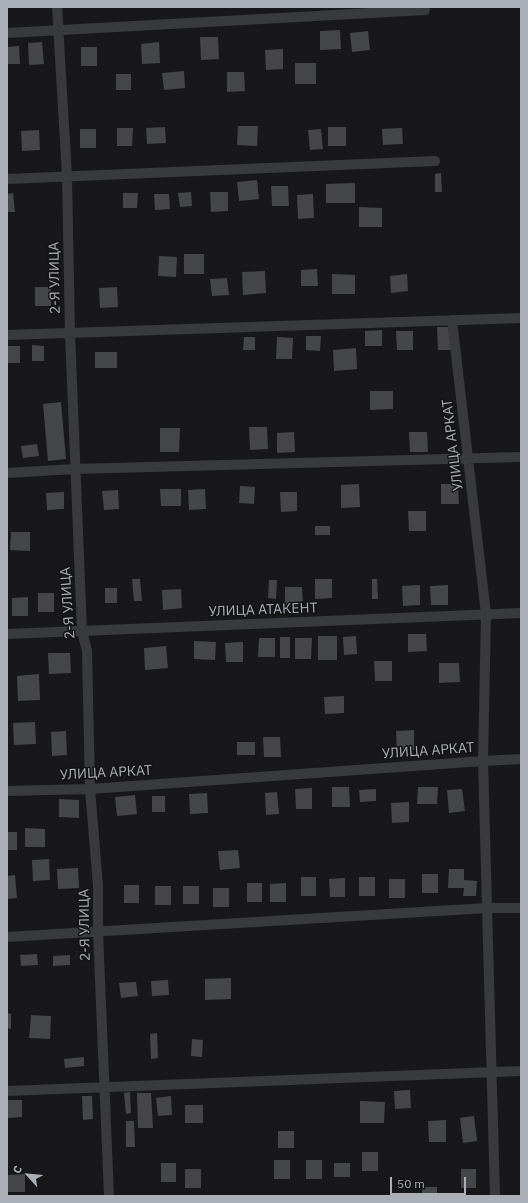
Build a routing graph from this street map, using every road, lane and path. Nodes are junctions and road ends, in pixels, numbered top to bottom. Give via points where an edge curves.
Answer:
1 (58, 7) edge
2 (425, 10) dead end
3 (59, 31) junction
4 (7, 33) edge
5 (435, 161) dead end
6 (66, 176) junction
7 (7, 180) edge
8 (521, 318) edge
9 (452, 320) junction
10 (70, 333) junction
11 (7, 335) edge
12 (521, 457) edge
13 (468, 459) junction
14 (75, 469) junction
15 (7, 473) edge
16 (521, 613) edge
17 (486, 614) junction
18 (82, 631) junction
19 (7, 634) edge
20 (521, 759) edge
21 (482, 761) junction
22 (90, 789) junction
23 (7, 791) edge
24 (487, 908) junction
25 (521, 908) edge
26 (98, 932) junction
27 (7, 937) edge
28 (521, 1071) edge
29 (490, 1073) junction
30 (105, 1088) junction
31 (7, 1092) edge
32 (109, 1196) edge
33 (495, 1196) edge

1 - 3 street, 2-Я УЛИЦА
2 - 3 street
3 - 4 street
3 - 6 street, 2-Я УЛИЦА
5 - 6 street
6 - 7 street
6 - 10 street, 2-Я УЛИЦА
8 - 9 street
9 - 10 street
9 - 13 street, УЛИЦА АРКАТ
10 - 11 street
10 - 14 street, 2-Я УЛИЦА
12 - 13 street
13 - 14 street
13 - 17 street, УЛИЦА АРКАТ
14 - 15 street
14 - 18 street, 2-Я УЛИЦА
16 - 17 street, УЛИЦА АТАКЕНТ
17 - 18 street, УЛИЦА АТАКЕНТ
17 - 21 street, УЛИЦА АРКАТ
18 - 19 street, УЛИЦА АТАКЕНТ
18 - 22 street, 2-Я УЛИЦА via 87,651
20 - 21 street
21 - 22 street, УЛИЦА АРКАТ
21 - 24 street
22 - 23 street, УЛИЦА АРКАТ
22 - 26 street, 2-Я УЛИЦА via 98,886
24 - 25 street
24 - 26 street
24 - 29 street
26 - 27 street
26 - 30 street, 2-Я УЛИЦА
28 - 29 street
29 - 30 street
29 - 33 street
30 - 31 street
30 - 32 street, 2-Я УЛИЦА

